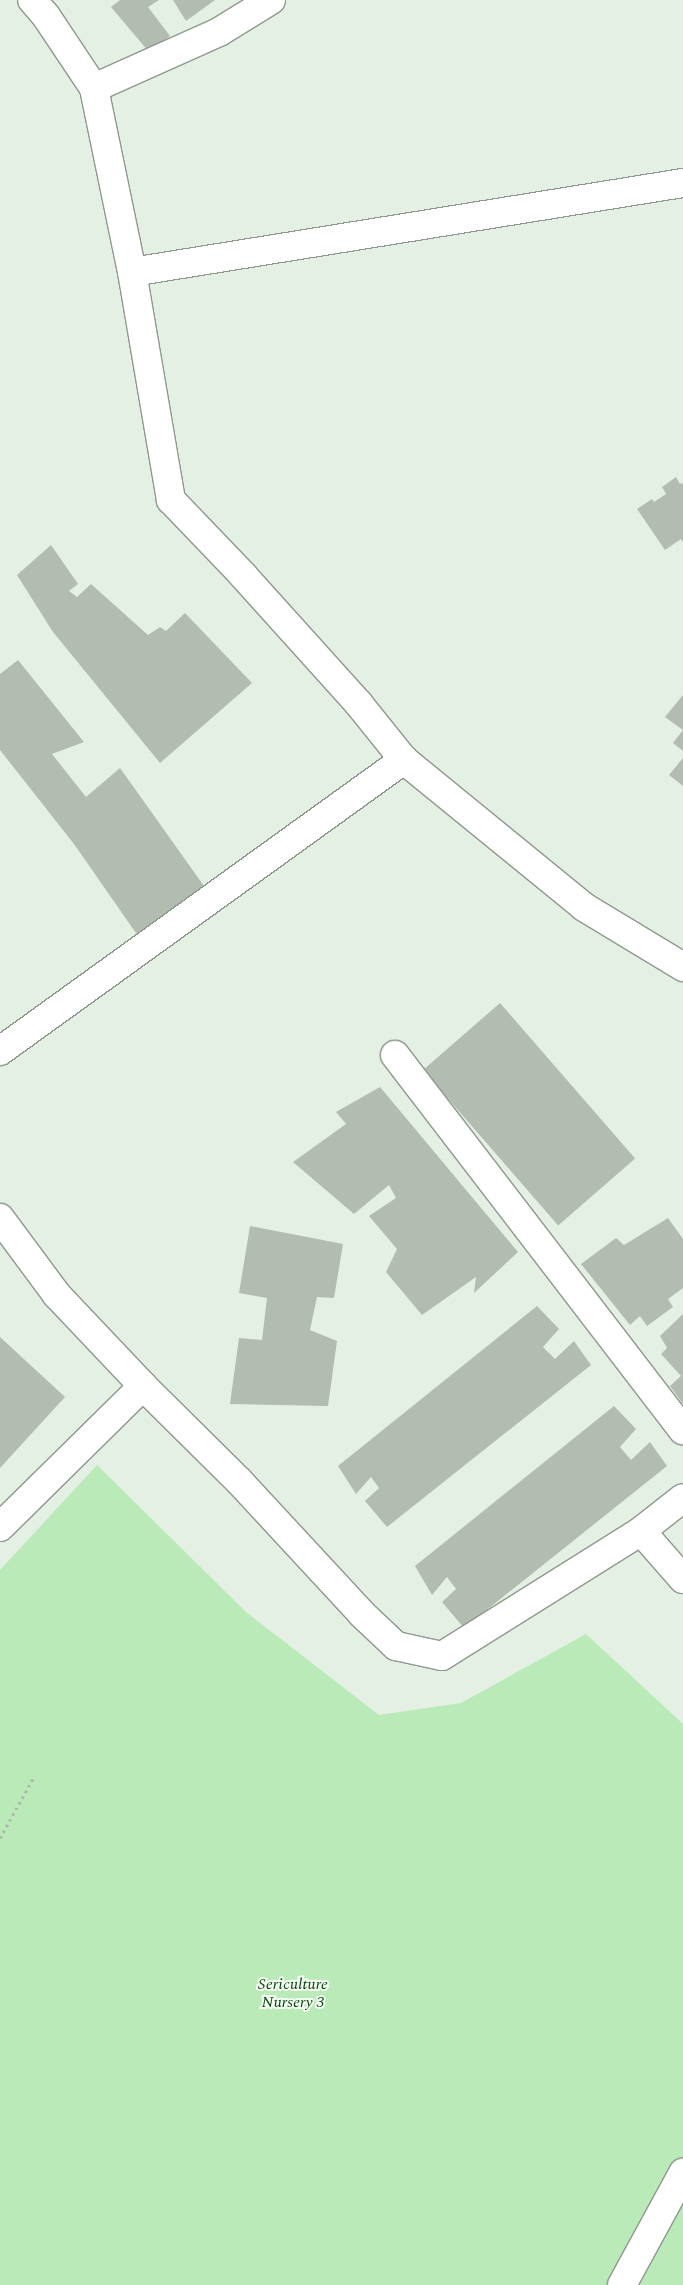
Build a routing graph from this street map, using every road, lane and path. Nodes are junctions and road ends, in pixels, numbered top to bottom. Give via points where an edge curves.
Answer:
1 (32, 0) edge
2 (271, 0) edge
3 (94, 88) junction
4 (683, 183) edge
5 (132, 272) junction
6 (404, 760) junction
7 (683, 967) edge
8 (0, 1052) edge
9 (395, 1055) dead end
10 (0, 1218) edge
11 (143, 1386) junction
12 (683, 1430) edge
13 (683, 1498) edge
14 (0, 1527) edge
15 (641, 1531) junction
16 (683, 1579) edge
17 (34, 1777) dead end
18 (0, 1838) edge
19 (683, 2172) edge
20 (622, 2285) edge

1 - 3 street
2 - 3 street via 219,32
3 - 5 street
4 - 5 street
5 - 6 street via 171,500 359,704
6 - 7 street via 584,906
6 - 8 street
9 - 12 street
10 - 11 street via 57,1295
11 - 14 street
11 - 15 street via 239,1481 362,1614 396,1646 442,1656
13 - 15 street
15 - 16 street
17 - 18 path
19 - 20 street

